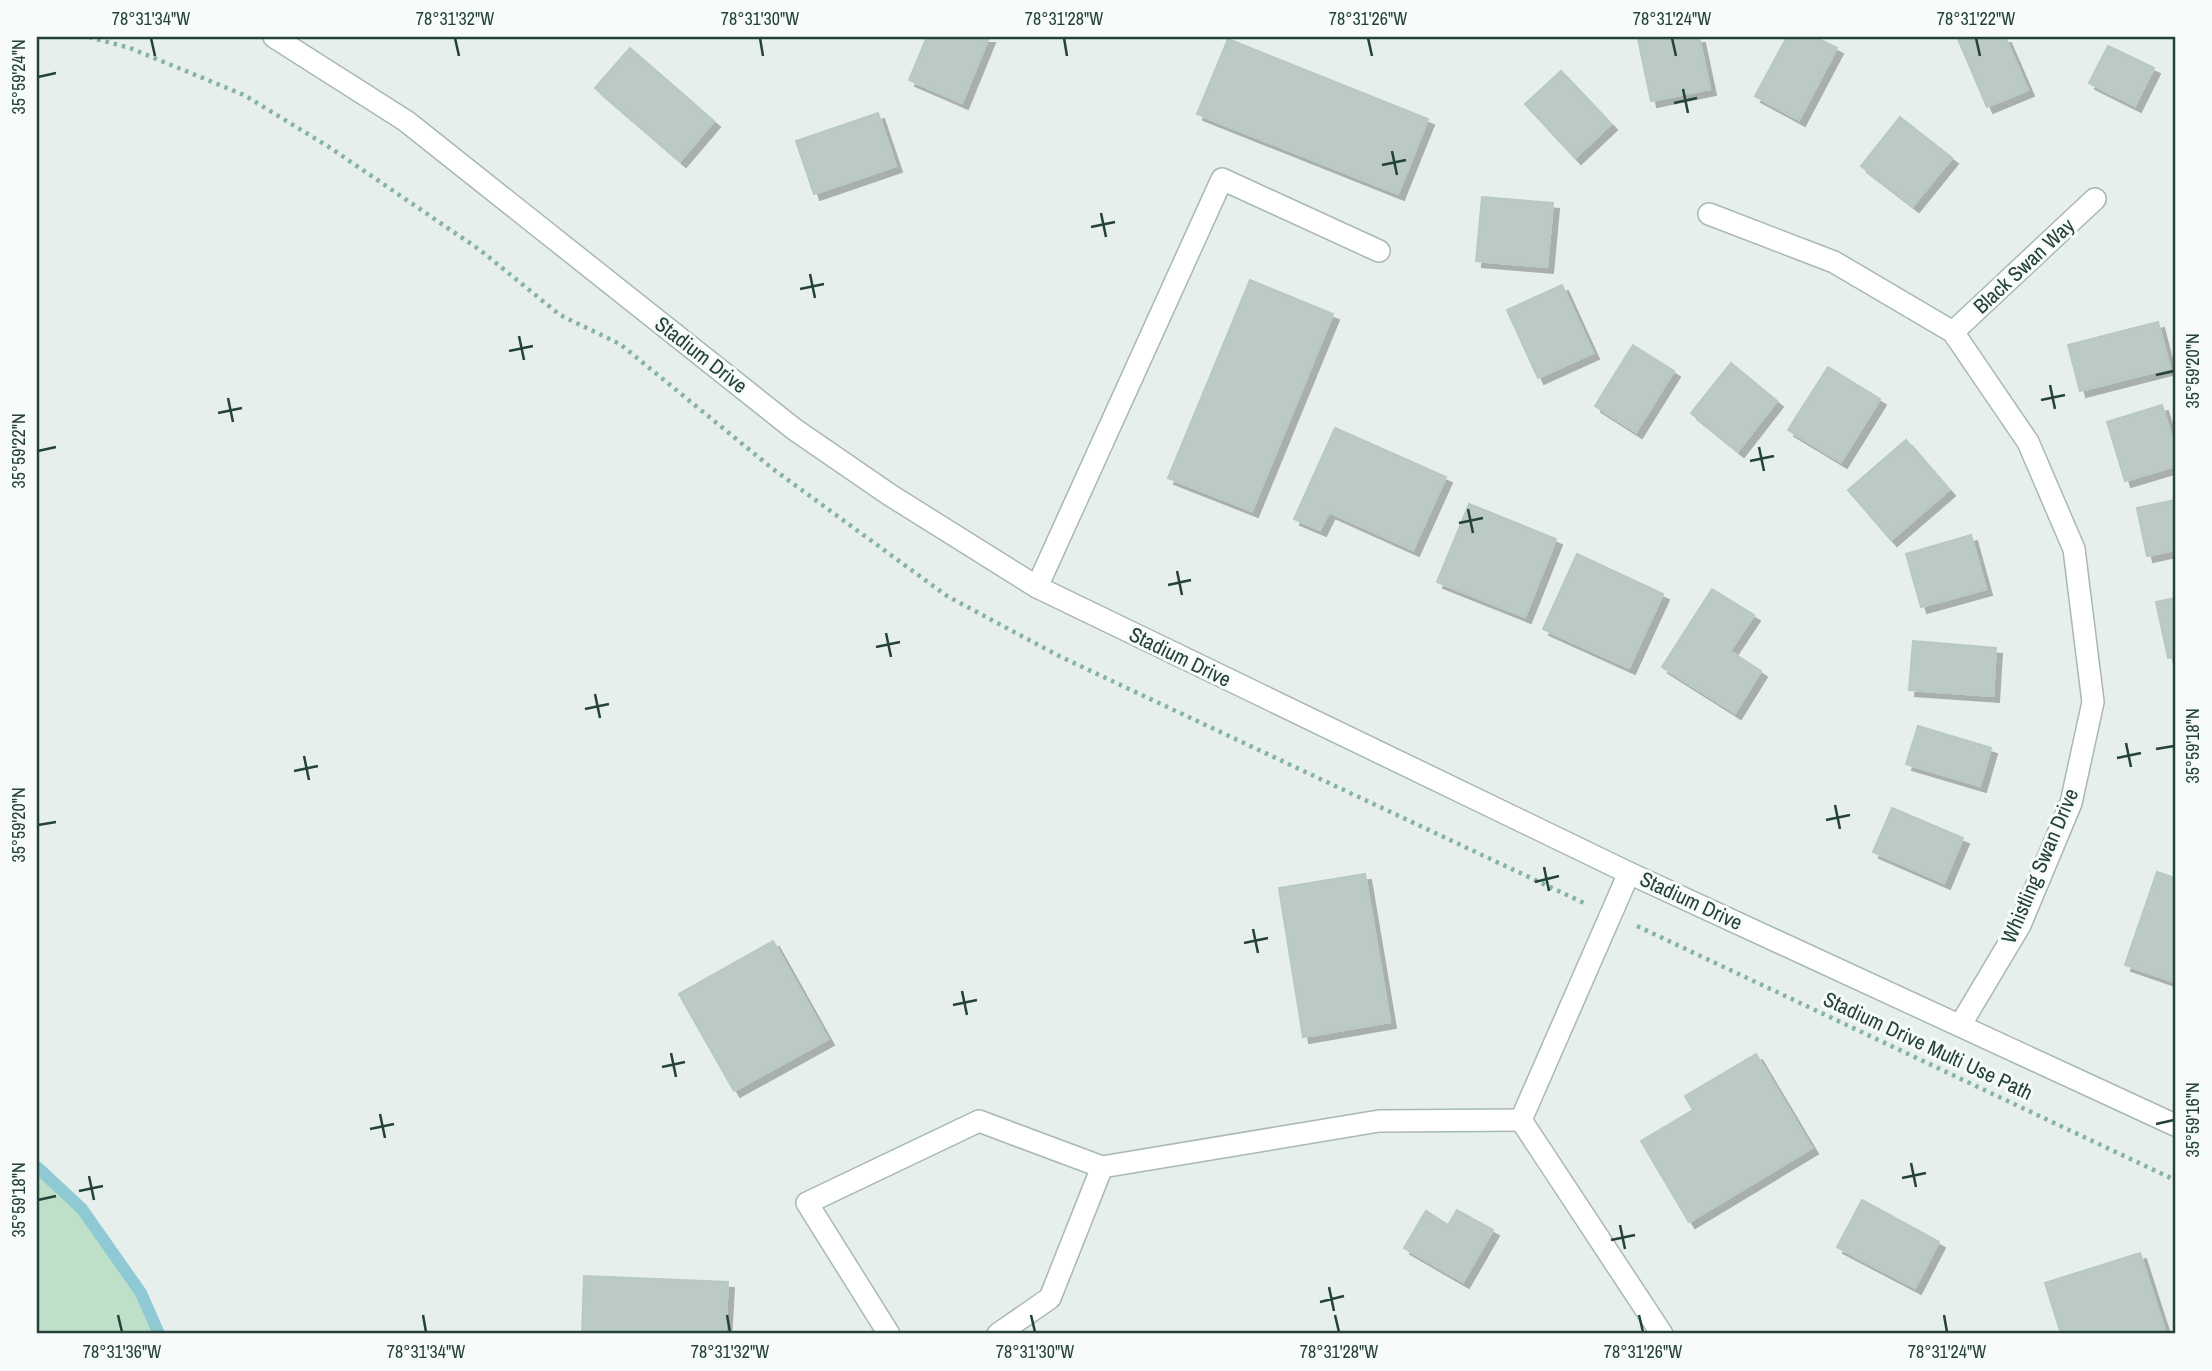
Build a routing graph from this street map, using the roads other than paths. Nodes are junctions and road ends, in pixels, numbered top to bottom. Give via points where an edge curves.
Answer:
1 (274, 37) edge
2 (2095, 199) dead end
3 (1709, 214) dead end
4 (1379, 251) dead end
5 (1953, 332) junction
6 (1037, 587) junction
7 (1629, 873) junction
8 (1961, 1024) junction
9 (1521, 1120) junction
10 (2175, 1125) edge
11 (1102, 1167) junction
12 (889, 1334) edge
13 (998, 1334) edge
14 (1661, 1334) edge

1 - 6 street, Stadium Drive via 406,121 794,429
2 - 5 street, Black Swan Way
3 - 5 street, Whistling Swan Drive via 1834,261
4 - 6 street via 1222,179
5 - 8 street, Whistling Swan Drive via 2028,442 2074,550 2093,702 2071,803 2020,925
6 - 7 street, Stadium Drive
7 - 8 street, Stadium Drive
7 - 9 street
8 - 10 street, Stadium Drive
9 - 11 street via 1378,1121
9 - 14 street
11 - 12 street via 979,1121 807,1203
11 - 13 street via 1050,1298

